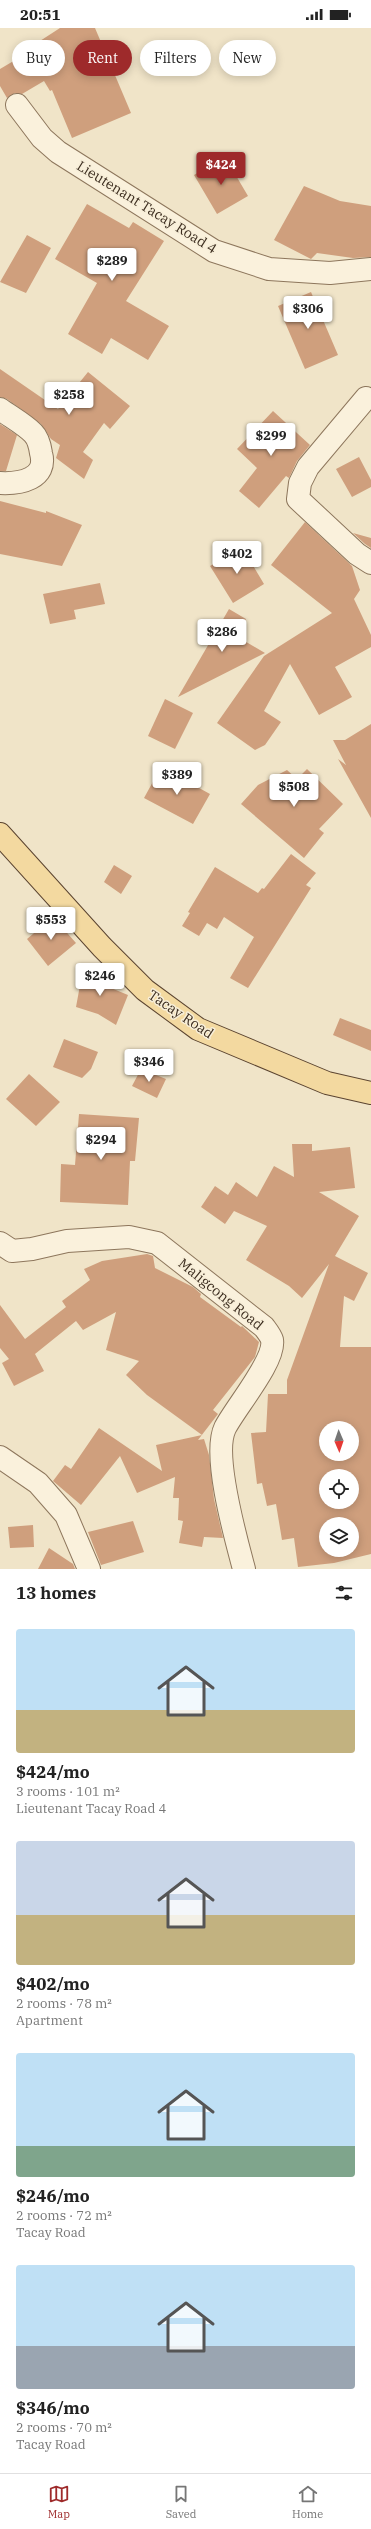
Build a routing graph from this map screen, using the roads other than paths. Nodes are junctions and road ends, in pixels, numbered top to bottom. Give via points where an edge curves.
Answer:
1 (17, 105) dead end
2 (371, 269) edge
3 (366, 398) dead end
4 (0, 409) edge
5 (0, 483) edge
6 (371, 563) edge
7 (0, 834) edge
8 (371, 1094) edge
9 (0, 1243) edge
10 (0, 1457) edge
11 (89, 1569) edge
12 (244, 1569) edge

1 - 2 street, Lieutenant Tacay Road 4 via 42,138 58,152 214,251 269,269 330,273
3 - 6 street via 308,467 300,483 298,499 357,554
4 - 5 street via 33,433 39,442 43,459 42,468 31,479 15,484
7 - 8 main road, Tacay Road via 102,947 145,990 198,1029 327,1083
9 - 12 street, Maligcong Road via 12,1251 32,1250 67,1241 129,1237 157,1243 264,1327 272,1340 271,1355 224,1429 221,1454 226,1491
10 - 11 street via 38,1483 66,1515

